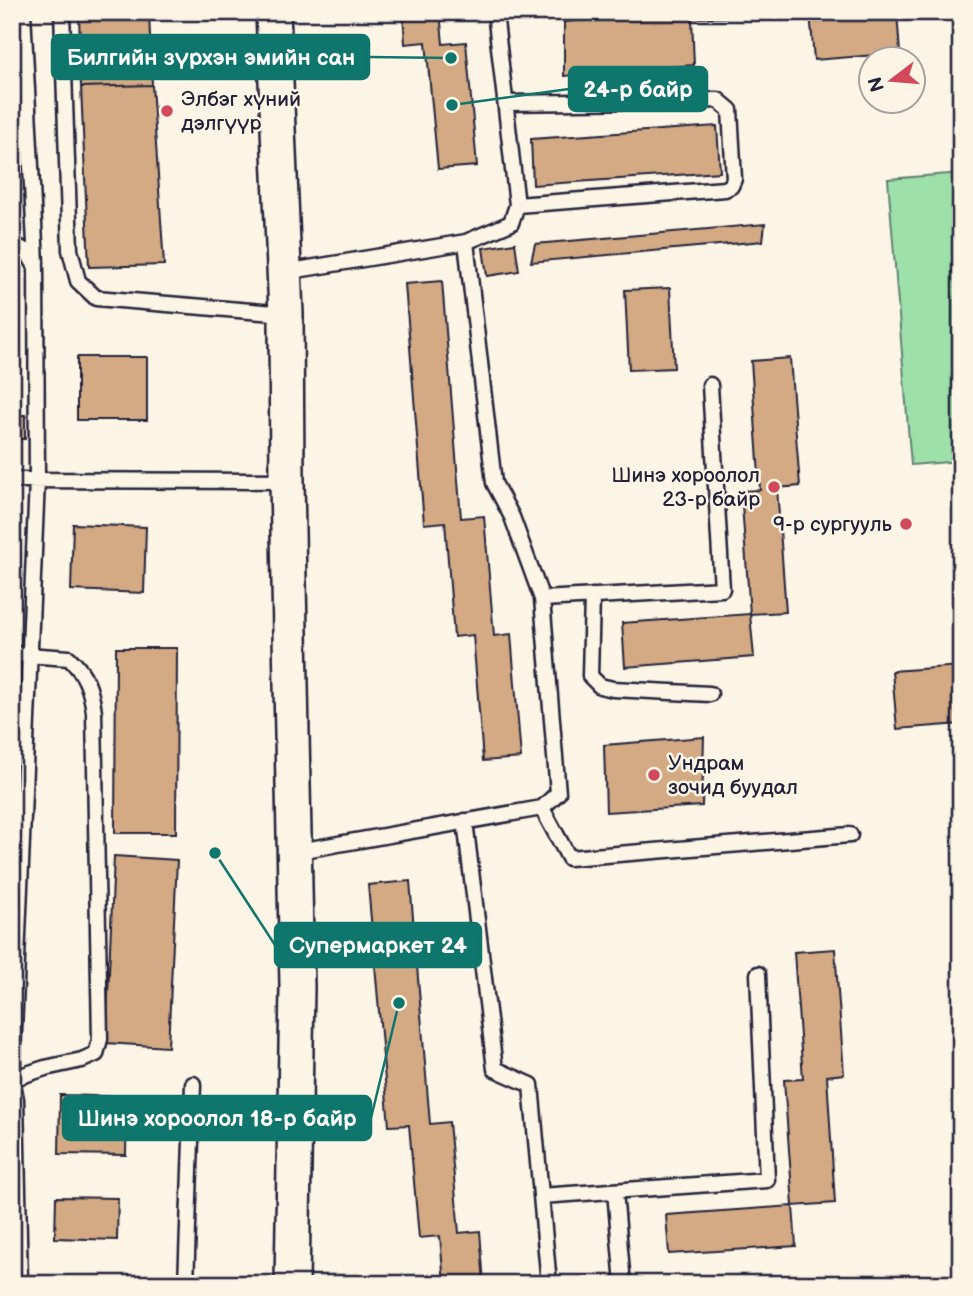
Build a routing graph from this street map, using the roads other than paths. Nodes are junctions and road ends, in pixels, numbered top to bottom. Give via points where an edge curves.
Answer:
1 (62, 12) edge
2 (273, 12) edge
3 (495, 12) edge
4 (20, 23) edge
5 (506, 103) junction
6 (517, 205) junction
7 (466, 242) junction
8 (12, 243) edge
9 (36, 267) junction
10 (285, 272) junction
11 (286, 314) junction
12 (710, 385) dead end
13 (12, 480) edge
14 (37, 480) junction
15 (287, 481) junction
16 (592, 596) junction
17 (542, 599) junction
18 (12, 654) edge
19 (30, 655) junction
20 (710, 694) dead end
21 (542, 807) junction
22 (465, 821) junction
23 (850, 835) dead end
24 (17, 851) edge
25 (293, 852) junction
26 (758, 974) dead end
27 (12, 1079) edge
28 (193, 1084) dead end
29 (615, 1191) junction
30 (541, 1196) junction
31 (20, 1284) edge
32 (186, 1284) edge
33 (292, 1284) edge
34 (549, 1284) edge
35 (623, 1284) edge

1 - 11 lane via 70,250 78,281 96,298
2 - 10 street
3 - 5 lane
4 - 9 lane
5 - 6 lane
5 - 6 lane via 718,100 730,110 734,178 725,189
6 - 7 lane via 511,223
7 - 10 lane
7 - 17 lane via 494,483 512,517
8 - 9 lane via 28,253
9 - 14 lane
10 - 11 street
11 - 15 street
12 - 16 lane via 722,589
13 - 14 lane
14 - 15 lane
14 - 19 lane
15 - 25 street
16 - 17 lane
16 - 20 lane via 590,676 600,686
17 - 21 lane via 558,793
18 - 19 lane
19 - 24 lane
19 - 27 lane via 69,658 90,688 100,1039 96,1054
21 - 22 lane
21 - 23 lane via 569,858
22 - 25 lane
22 - 30 lane via 495,1069 531,1085
24 - 27 lane
25 - 33 street via 297,987
26 - 29 lane via 767,1180
27 - 31 lane
28 - 32 lane
29 - 30 lane
29 - 35 lane
30 - 34 lane

